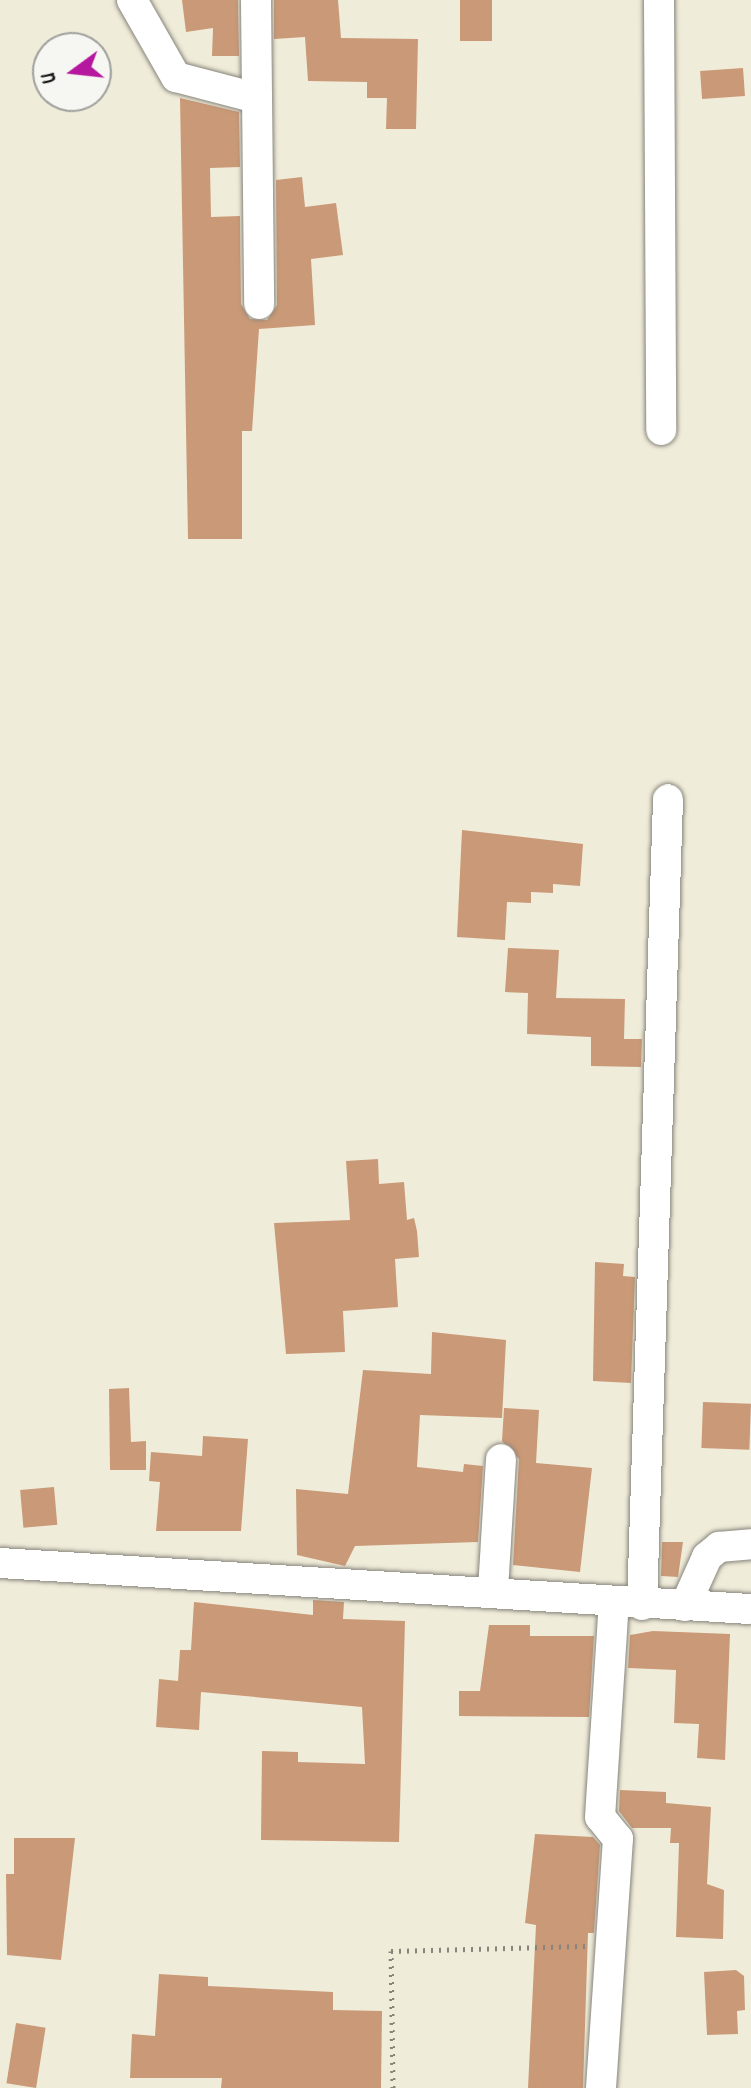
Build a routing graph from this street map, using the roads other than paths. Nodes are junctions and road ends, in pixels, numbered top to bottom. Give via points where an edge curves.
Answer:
1 (132, 0) edge
2 (256, 0) edge
3 (659, 0) edge
4 (256, 98) junction
5 (259, 304) dead end
6 (661, 430) dead end
7 (668, 799) dead end
8 (501, 1459) dead end
9 (751, 1544) edge
10 (0, 1563) edge
11 (493, 1590) junction
12 (628, 1604) junction
13 (685, 1606) junction
14 (751, 1609) edge
15 (601, 2088) edge

1 - 4 street via 176,77
2 - 4 street
3 - 6 street
4 - 5 street
7 - 12 street
8 - 11 street
9 - 13 street via 719,1547 707,1557
10 - 11 street
11 - 12 street
12 - 13 street
12 - 15 street via 600,1817 618,1839 615,1936 605,1954
13 - 14 street

